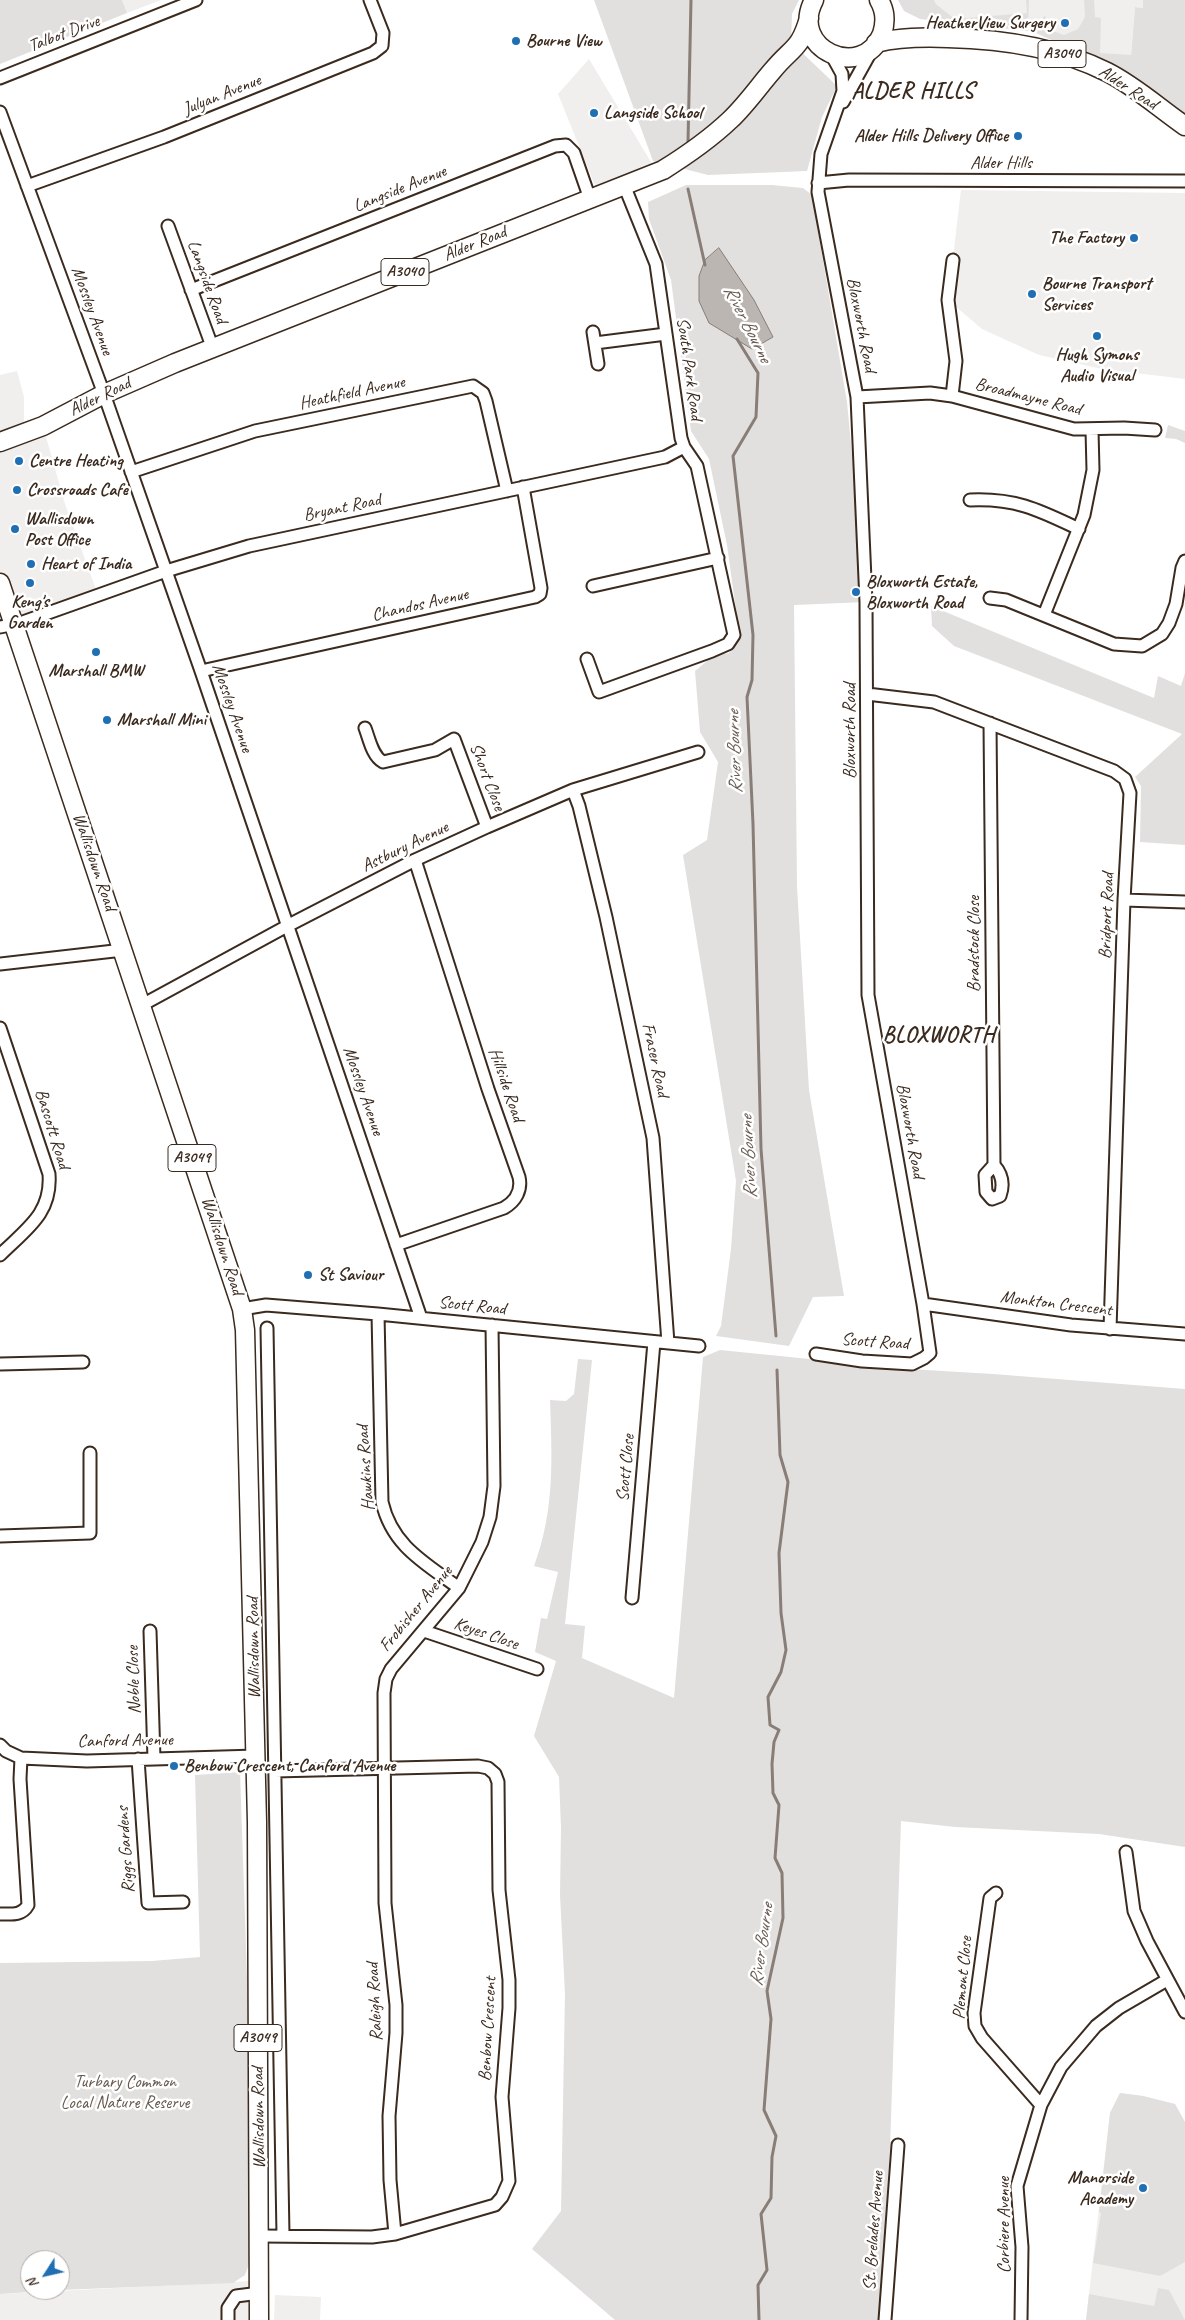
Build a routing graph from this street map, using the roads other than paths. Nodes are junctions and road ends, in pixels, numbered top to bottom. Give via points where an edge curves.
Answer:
1 (196, 0) edge
2 (370, 0) edge
3 (814, 0) edge
4 (881, 4) edge
5 (809, 18) junction
6 (921, 37) junction
7 (875, 44) junction
8 (828, 53) junction
9 (774, 68) junction
10 (0, 78) edge
11 (0, 112) edge
12 (837, 112) junction
13 (1185, 126) edge
14 (1185, 180) edge
15 (818, 183) junction
16 (624, 185) junction
17 (27, 186) junction
18 (590, 199) junction
19 (168, 226) dead end
20 (953, 260) dead end
21 (191, 290) junction
22 (666, 334) junction
23 (213, 349) junction
24 (598, 364) dead end
25 (104, 394) junction
26 (952, 396) junction
27 (856, 397) junction
28 (1092, 430) junction
29 (1156, 430) dead end
30 (3, 439) edge
31 (684, 447) junction
32 (131, 472) junction
33 (523, 487) junction
34 (507, 491) junction
35 (970, 500) dead end
36 (1079, 528) junction
37 (718, 558) junction
38 (1185, 561) edge
39 (166, 571) junction
40 (0, 583) edge
41 (593, 586) dead end
42 (990, 598) dead end
43 (1044, 615) junction
44 (7, 626) edge
45 (586, 659) dead end
46 (201, 671) junction
47 (867, 694) junction
48 (990, 723) junction
49 (365, 728) dead end
50 (698, 752) dead end
51 (573, 790) junction
52 (487, 827) junction
53 (415, 860) junction
54 (1124, 900) junction
55 (1185, 902) edge
56 (288, 925) junction
57 (123, 950) junction
58 (0, 964) edge
59 (142, 1005) junction
60 (0, 1028) edge
61 (994, 1165) dead end
62 (396, 1245) junction
63 (0, 1255) edge
64 (923, 1304) junction
65 (242, 1309) junction
66 (378, 1314) junction
67 (421, 1318) junction
68 (492, 1325) junction
69 (267, 1328) dead end
70 (1110, 1329) junction
71 (1185, 1334) edge
72 (654, 1342) junction
73 (668, 1343) junction
74 (699, 1346) dead end
75 (930, 1353) joint
76 (816, 1354) dead end
77 (83, 1362) dead end
78 (0, 1364) edge
79 (90, 1453) dead end
80 (0, 1536) edge
81 (459, 1588) junction
82 (632, 1598) dead end
83 (150, 1631) dead end
84 (424, 1631) junction
85 (537, 1669) dead end
86 (0, 1745) edge
87 (256, 1756) junction
88 (20, 1758) junction
89 (154, 1758) junction
90 (138, 1759) junction
91 (386, 1768) junction
92 (275, 1771) junction
93 (257, 1822) junction
94 (277, 1823) junction
95 (1126, 1852) dead end
96 (996, 1894) dead end
97 (183, 1902) dead end
98 (0, 1914) edge
99 (1167, 1980) junction
100 (1185, 2012) edge
101 (1040, 2105) junction
102 (898, 2145) dead end
103 (395, 2234) junction
104 (283, 2235) junction
105 (260, 2236) junction
106 (260, 2293) junction
107 (228, 2320) edge
108 (259, 2320) edge
109 (885, 2320) edge
110 (1021, 2320) edge

1 - 10 street, Talbot Drive
2 - 17 street, Julyan Avenue via 383,33 382,46 373,53 164,137
3 - 5 main road, A3040
4 - 6 main road via 893,19
4 - 7 main road via 884,28
5 - 8 main road via 813,36
5 - 9 main road, Alder Road / A3040 via 804,37
6 - 7 main road, Alder Road / A3040 via 894,38
6 - 13 main road, Alder Road / A3040 via 990,40 1035,46 1070,56 1122,80
7 - 8 main road, A3040 via 864,54 854,57
7 - 12 street, Bloxworth Road
8 - 9 main road, Alder Road / A3040 via 802,55
8 - 12 street, Bloxworth Road via 837,63 843,82
9 - 16 main road, Alder Road / A3040 via 732,118 710,138 662,170
11 - 17 street, Mossley Avenue
12 - 15 street, Bloxworth Road via 821,154
14 - 15 street, Alder Hills via 849,180
15 - 27 street, Bloxworth Road
16 - 18 main road, Alder Road / A3040
16 - 22 street, South Park Road via 656,264
17 - 25 street, Mossley Avenue
18 - 21 street, Langside Avenue via 574,153 566,145 555,146
18 - 23 main road, Alder Road / A3040
19 - 21 street, Langside Road
20 - 26 street, Broadmayne Road via 948,300 956,361
21 - 23 street, Langside Road
22 - 24 street via 594,338
22 - 31 street, South Park Road
23 - 25 main road, Alder Road / A3040
25 - 30 main road, Alder Road / A3040 via 43,426
25 - 32 street, Mossley Avenue
26 - 27 street, Broadmayne Road via 930,392
26 - 28 street, Broadmayne Road via 1074,430
27 - 47 street, Bloxworth Road
28 - 29 street, Broadmayne Road
28 - 36 street via 1093,470
31 - 33 street, Bryant Road via 665,457
31 - 37 street, South Park Road via 697,466
32 - 34 street, Heathfield Avenue via 254,432 473,386 483,393 486,401
32 - 39 street, Mossley Avenue
33 - 34 street, Bryant Road
33 - 46 street, Chandos Avenue via 542,588 535,597
34 - 39 street, Bryant Road via 249,546
35 - 36 street via 1027,505
36 - 43 street
37 - 41 street
37 - 45 street, South Park Road via 734,635 728,644 599,692
38 - 43 street via 1169,623 1162,634 1142,646 1114,644
39 - 44 street, Bryant Road
39 - 46 street, Mossley Avenue
40 - 44 main road, Wallisdown Road / A3049
42 - 43 street via 1006,600
44 - 57 main road, Wallisdown Road / A3049
46 - 56 street, Mossley Avenue
47 - 48 street, Bridport Road via 934,702
47 - 64 street, Bloxworth Road via 868,995
48 - 54 street, Bridport Road via 1114,771 1125,780 1130,793
48 - 61 street, Bradstock Close
49 - 52 street, Short Close via 379,760 383,762 435,750 454,739
50 - 51 street, Astbury Avenue
51 - 52 street, Astbury Avenue
51 - 73 street, Fraser Road via 580,806 606,917 653,1138
52 - 53 street, Astbury Avenue
53 - 56 street, Astbury Avenue
53 - 62 street, Hillside Road via 520,1187 516,1199 504,1208
54 - 55 street
54 - 70 street, Bridport Road
56 - 59 street, Astbury Avenue
56 - 62 street, Mossley Avenue
57 - 58 street
57 - 59 main road, Wallisdown Road / A3049
59 - 65 main road, Wallisdown Road / A3049
60 - 63 street, Bascott Road via 49,1174 50,1188 41,1214
62 - 67 street, Mossley Avenue
64 - 70 street, Monkton Crescent
64 - 75 street, Bloxworth Road
65 - 66 street, Scott Road via 266,1305
65 - 87 main road, Wallisdown Road / A3049 via 246,1330
66 - 67 street, Scott Road
66 - 81 street, Hawkins Road via 384,1514 403,1546
67 - 68 street, Scott Road
68 - 72 street, Scott Road
68 - 81 street, Frobisher Avenue via 494,1486 490,1517 482,1542
69 - 92 street, Wallisdown Road
70 - 71 street, Monkton Crescent
72 - 73 street, Scott Road
72 - 82 street, Scott Close
73 - 74 street, Scott Road
75 - 76 street, Scott Road via 912,1364
77 - 78 street
79 - 80 street via 90,1533
81 - 84 street, Frobisher Avenue
83 - 89 street, Noble Close
84 - 85 street, Keyes Close
84 - 91 street, Frobisher Avenue via 386,1679
86 - 88 street
87 - 89 street, Canford Avenue
87 - 93 main road, Wallisdown Road / A3049
88 - 90 street, Canford Avenue
88 - 98 street via 28,1906 19,1914
89 - 90 street, Canford Avenue
90 - 97 street, Riggs Gardens via 148,1902
91 - 92 street, Benbow Crescent
91 - 103 street, Raleigh Road via 385,1903 396,2005 388,2140
91 - 103 street, Benbow Crescent via 478,1766 495,1774 499,1792 499,1890 509,1980 502,2097 509,2166 506,2191 495,2205
92 - 94 street, Wallisdown Road
93 - 94 street
93 - 105 main road, Wallisdown Road / A3049
94 - 104 street, Wallisdown Road
95 - 99 street via 1134,1911
96 - 101 street, Plemont Close via 990,1898 976,1988 975,2026
99 - 100 street
99 - 101 street, Corbiere Avenue via 1119,2008 1096,2026 1061,2068
101 - 110 street, Corbiere Avenue via 1017,2186 1022,2247
102 - 109 street, St. Brelades Avenue
103 - 104 street, Benbow Crescent via 372,2237
104 - 105 street, Benbow Crescent
105 - 106 main road, Wallisdown Road / A3049
106 - 107 street via 236,2296 228,2308
106 - 108 main road, Wallisdown Road / A3049

